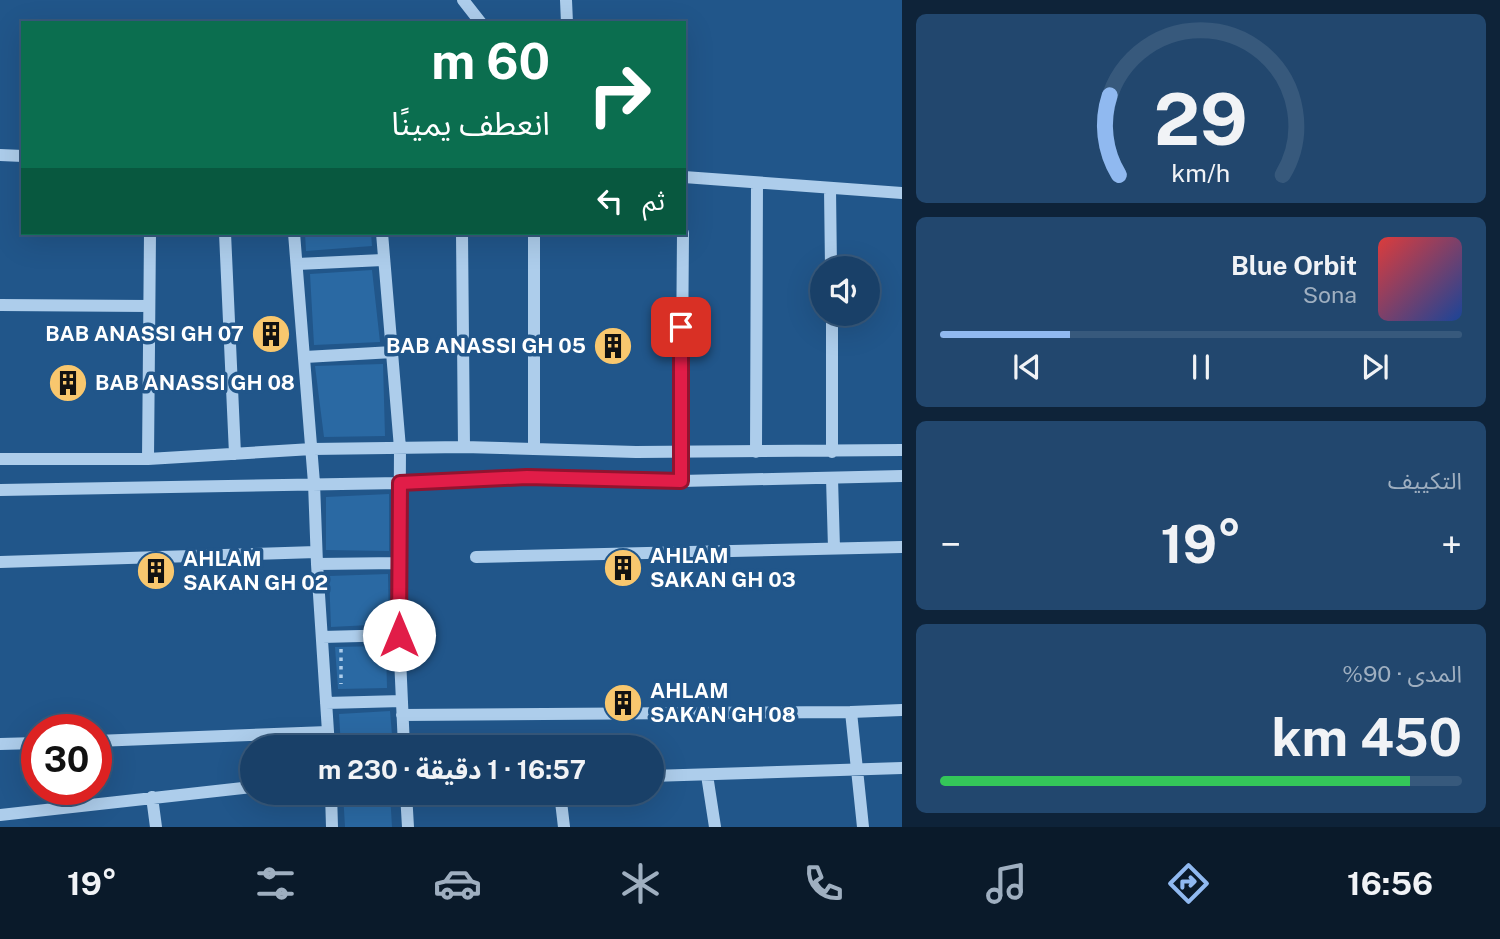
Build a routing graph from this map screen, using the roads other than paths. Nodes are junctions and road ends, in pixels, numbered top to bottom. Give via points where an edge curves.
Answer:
1 (463, 0) edge
2 (566, 0) edge
3 (479, 21) edge
4 (567, 21) edge
5 (0, 155) edge
6 (21, 156) edge
7 (686, 177) edge
8 (757, 183) junction
9 (830, 189) junction
10 (901, 193) edge
11 (150, 235) edge
12 (225, 235) edge
13 (294, 235) edge
14 (382, 235) edge
15 (462, 235) edge
16 (534, 235) edge
17 (682, 235) edge
18 (831, 256) edge
19 (383, 260) junction
20 (297, 264) junction
21 (0, 305) edge
22 (149, 306) junction
23 (832, 326) edge
24 (393, 352) junction
25 (305, 356) junction
26 (464, 447) junction
27 (400, 448) junction
28 (534, 448) junction
29 (312, 449) junction
30 (901, 450) edge
31 (681, 451) junction
32 (756, 452) junction
33 (832, 452) junction
34 (234, 454) junction
35 (148, 458) junction
36 (0, 459) edge
37 (901, 476) edge
38 (832, 478) junction
39 (681, 481) junction
40 (314, 483) junction
41 (400, 483) junction
42 (0, 490) edge
43 (901, 547) edge
44 (834, 548) junction
45 (476, 557) dead end
46 (317, 558) junction
47 (0, 562) edge
48 (399, 563) junction
49 (399, 635) junction
50 (321, 637) junction
51 (402, 701) junction
52 (326, 703) junction
53 (901, 710) edge
54 (851, 712) junction
55 (402, 715) junction
56 (328, 732) junction
57 (328, 735) edge
58 (403, 735) edge
59 (112, 740) edge
60 (21, 743) edge
61 (0, 744) edge
62 (901, 768) edge
63 (859, 771) junction
64 (664, 775) edge
65 (707, 775) junction
66 (240, 788) edge
67 (152, 797) junction
68 (331, 805) edge
69 (407, 805) edge
70 (561, 805) edge
71 (0, 815) edge
72 (156, 827) edge
73 (332, 827) edge
74 (408, 827) edge
75 (564, 827) edge
76 (715, 827) edge
77 (863, 827) edge

1 - 3 street
2 - 4 street
5 - 6 street
7 - 8 street
8 - 9 street
8 - 32 street
9 - 10 street
9 - 18 street
11 - 22 street
12 - 34 street
13 - 20 street
14 - 19 street
15 - 26 street
16 - 28 street
17 - 31 street
19 - 20 street
19 - 24 street
20 - 25 street
21 - 22 street
22 - 35 street
23 - 33 street
24 - 25 street
24 - 27 street
25 - 29 street
26 - 27 street
26 - 28 street
27 - 29 street
27 - 41 street
28 - 31 street
29 - 34 street
29 - 40 street
30 - 33 street
31 - 32 street
31 - 39 street
32 - 33 street
34 - 35 street
35 - 36 street
37 - 38 street
38 - 39 street
38 - 44 street
39 - 41 street via 527,477
40 - 41 street
40 - 42 street
40 - 46 street
41 - 48 street
43 - 44 street
44 - 45 street
46 - 47 street
46 - 48 street
46 - 50 street
48 - 49 street
49 - 50 street
49 - 51 street
50 - 52 street
51 - 52 street
51 - 55 street
52 - 56 street
53 - 54 street
54 - 55 street
54 - 63 street
55 - 58 street
56 - 57 street
56 - 59 street
60 - 61 street
62 - 63 street
63 - 65 street
63 - 77 street
64 - 65 street
65 - 76 street
66 - 67 street
67 - 71 street
67 - 72 street
68 - 73 street
69 - 74 street
70 - 75 street

